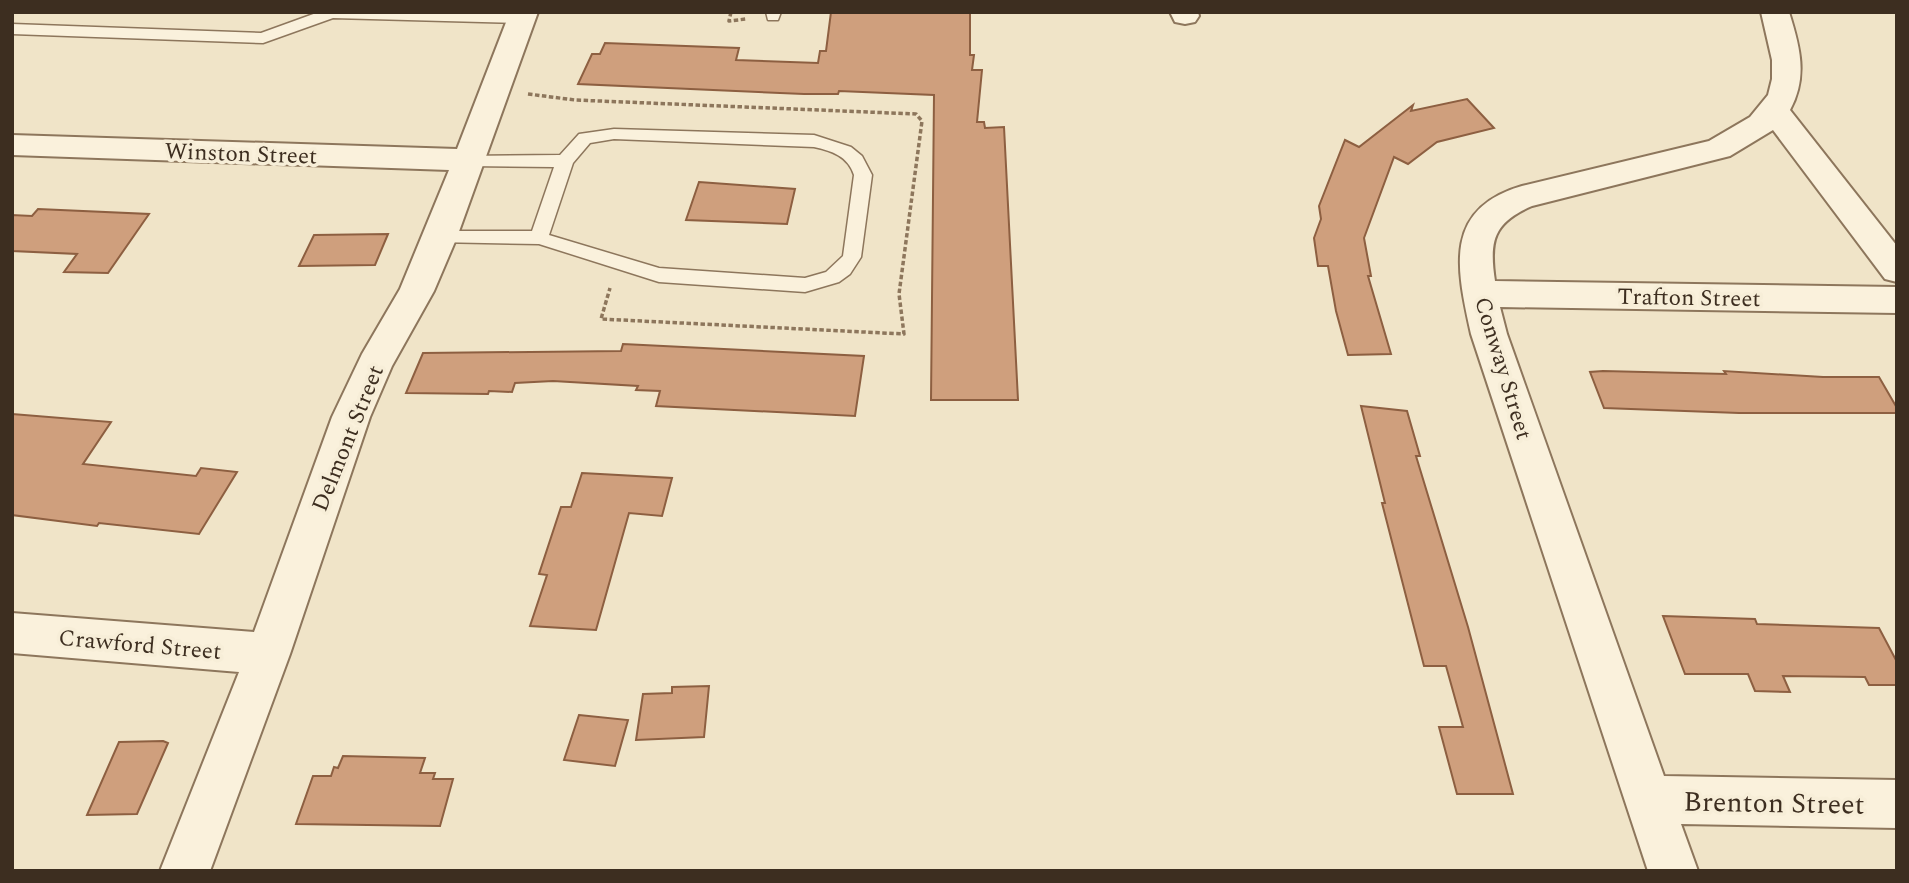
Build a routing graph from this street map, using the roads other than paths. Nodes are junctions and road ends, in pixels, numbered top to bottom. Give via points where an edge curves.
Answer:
1 (1775, 12) edge
2 (523, 15) edge
3 (12, 29) edge
4 (1774, 111) junction
5 (12, 145) edge
6 (469, 160) junction
7 (565, 161) junction
8 (440, 237) junction
9 (539, 239) junction
10 (1897, 270) edge
11 (1480, 294) junction
12 (1897, 300) edge
13 (12, 633) edge
14 (268, 654) junction
15 (1651, 800) junction
16 (1897, 804) edge
17 (185, 871) edge
18 (1673, 871) edge

1 - 4 street, Conway Street via 1789,57 1785,91
2 - 3 lane via 331,13 263,38
2 - 6 street, Delmont Street
4 - 10 street
4 - 11 street, Conway Street via 1766,122 1719,149 1554,188 1497,209 1478,235 1475,255
5 - 6 street, Winston Street
6 - 7 lane
6 - 8 street, Delmont Street
7 - 9 lane
7 - 9 lane via 585,138 596,134 832,145 855,158 863,175 852,257 846,268 828,281 805,285 659,275
8 - 9 lane
8 - 14 street, Delmont Street via 351,417
11 - 12 street, Trafton Street
11 - 15 street, Conway Street via 1489,334
13 - 14 street, Crawford Street
14 - 17 street, Delmont Street
15 - 16 street, Brenton Street
15 - 18 street, Conway Street

